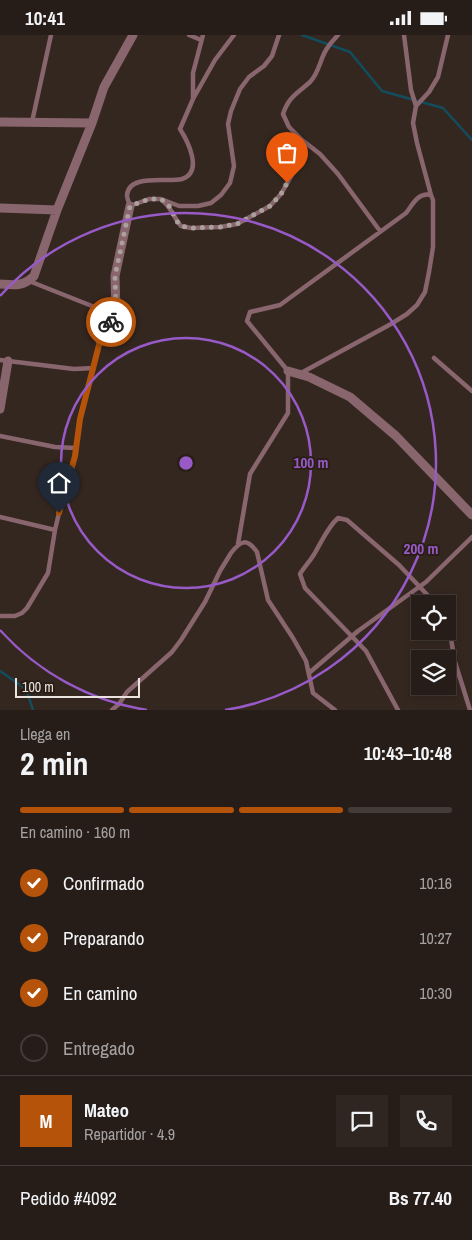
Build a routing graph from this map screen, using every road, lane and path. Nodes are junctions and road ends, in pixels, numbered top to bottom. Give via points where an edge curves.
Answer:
1 (51, 35) edge
2 (133, 35) edge
3 (189, 35) edge
4 (234, 35) edge
5 (279, 35) edge
6 (338, 35) edge
7 (404, 35) edge
8 (448, 35) edge
9 (202, 37) edge
10 (194, 99) junction
11 (416, 106) junction
12 (0, 122) edge
13 (32, 122) junction
14 (92, 123) junction
15 (302, 140) junction
16 (432, 195) junction
17 (161, 199) junction
18 (130, 206) junction
19 (0, 209) edge
20 (57, 210) junction
21 (380, 231) junction
22 (29, 281) junction
23 (0, 284) edge
24 (100, 341) junction
25 (434, 358) dead end
26 (4, 361) edge
27 (94, 368) junction
28 (288, 371) junction
29 (299, 373) junction
30 (472, 391) edge
31 (0, 409) edge
32 (0, 437) edge
33 (76, 447) junction
34 (472, 515) edge
35 (0, 517) edge
36 (55, 530) junction
37 (472, 537) edge
38 (238, 544) junction
39 (419, 587) junction
40 (427, 595) edge
41 (0, 616) edge
42 (352, 636) junction
43 (451, 640) edge
44 (308, 673) junction
45 (112, 710) edge
46 (335, 710) edge
47 (398, 710) edge
48 (470, 710) edge

1 - 13 lane
2 - 14 street via 104,87
3 - 9 lane
4 - 10 lane via 215,60
5 - 17 lane via 272,56 240,89 231,111 228,124 234,166 230,183 211,203 179,206
6 - 15 lane via 327,48 312,81 299,90 284,109 289,127
7 - 11 lane
8 - 11 lane via 438,77
9 - 10 lane via 193,73
10 - 18 lane via 180,129 192,153 191,173 184,179 135,183 127,195
11 - 16 lane via 413,123
12 - 13 street
13 - 14 street
14 - 20 street
15 - 17 lane via 293,173 281,194 270,206 237,224 181,226 171,208
15 - 21 lane via 338,174
16 - 21 lane via 417,198 406,213
16 - 29 lane via 433,247 425,292 417,305 391,324
17 - 18 lane via 149,199
18 - 24 street via 115,276 116,312
19 - 20 street
20 - 22 street via 34,276
21 - 28 lane via 280,305 250,312 247,321
22 - 23 street via 18,285
22 - 24 lane via 97,309 103,323
24 - 27 lane
25 - 30 lane
26 - 27 lane via 74,369
26 - 31 street
27 - 33 lane
28 - 29 street
28 - 38 lane via 288,413 250,474
29 - 34 street via 350,397 396,436
32 - 33 lane via 55,447
33 - 36 lane
35 - 36 lane
36 - 41 lane via 48,573 27,608 15,616
37 - 39 lane
38 - 44 lane via 248,542 257,552 268,600 306,661
38 - 45 lane via 172,652 127,692
39 - 40 lane
39 - 42 lane
39 - 42 lane via 347,520 338,518 300,574 305,588
42 - 44 lane
42 - 47 lane via 366,651
43 - 48 lane
44 - 46 lane via 313,693

